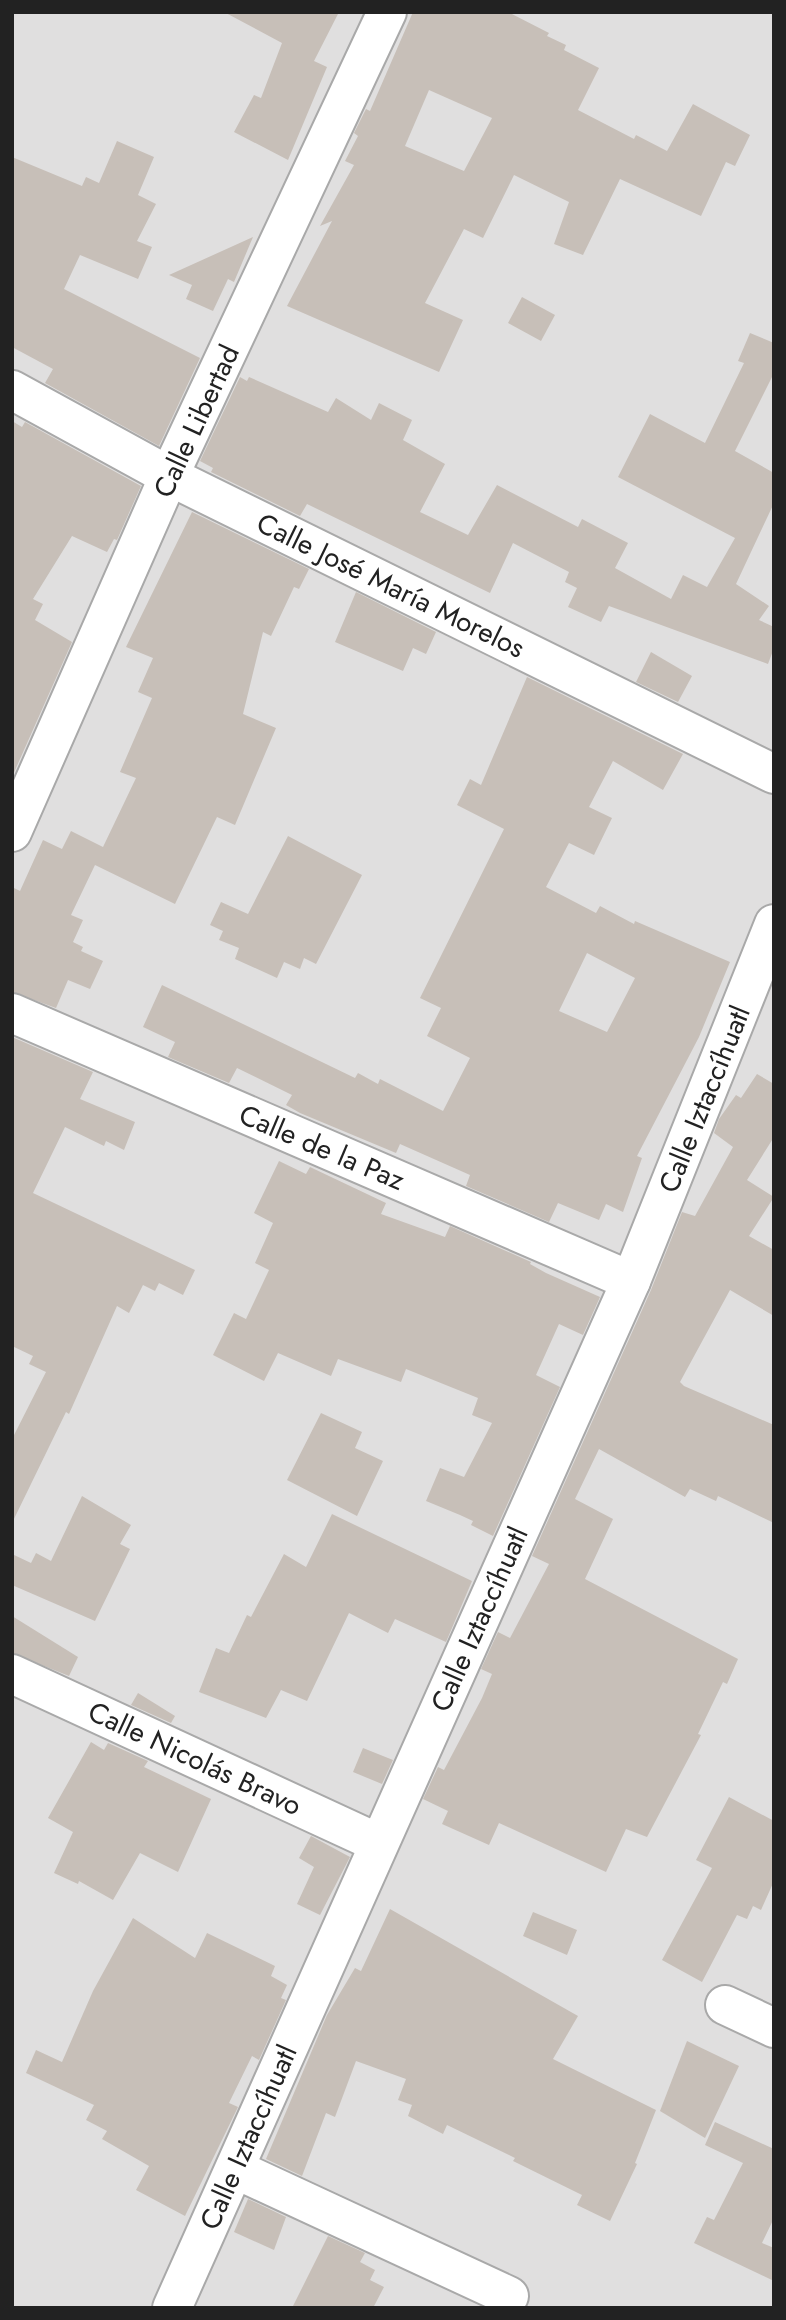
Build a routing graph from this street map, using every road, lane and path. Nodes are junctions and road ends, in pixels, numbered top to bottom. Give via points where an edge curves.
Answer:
1 (387, 12) edge
2 (12, 390) edge
3 (169, 476) junction
4 (774, 774) edge
5 (12, 832) edge
6 (774, 924) edge
7 (12, 1013) edge
8 (631, 1281) junction
9 (12, 1674) edge
10 (378, 1843) junction
11 (725, 2005) dead end
12 (774, 2028) edge
13 (235, 2169) junction
14 (509, 2296) dead end
15 (172, 2308) edge

1 - 3 street, Calle Libertad
2 - 3 street, Calle José María Morelos
3 - 4 street, Calle José María Morelos
3 - 5 street, Calle Libertad
6 - 8 street, Calle Iztaccíhuatl
7 - 8 street, Calle de la Paz
8 - 10 street, Calle Iztaccíhuatl
9 - 10 street, Calle Nicolás Bravo
10 - 13 street, Calle Iztaccíhuatl
11 - 12 street
13 - 14 street
13 - 15 street, Calle Iztaccíhuatl

